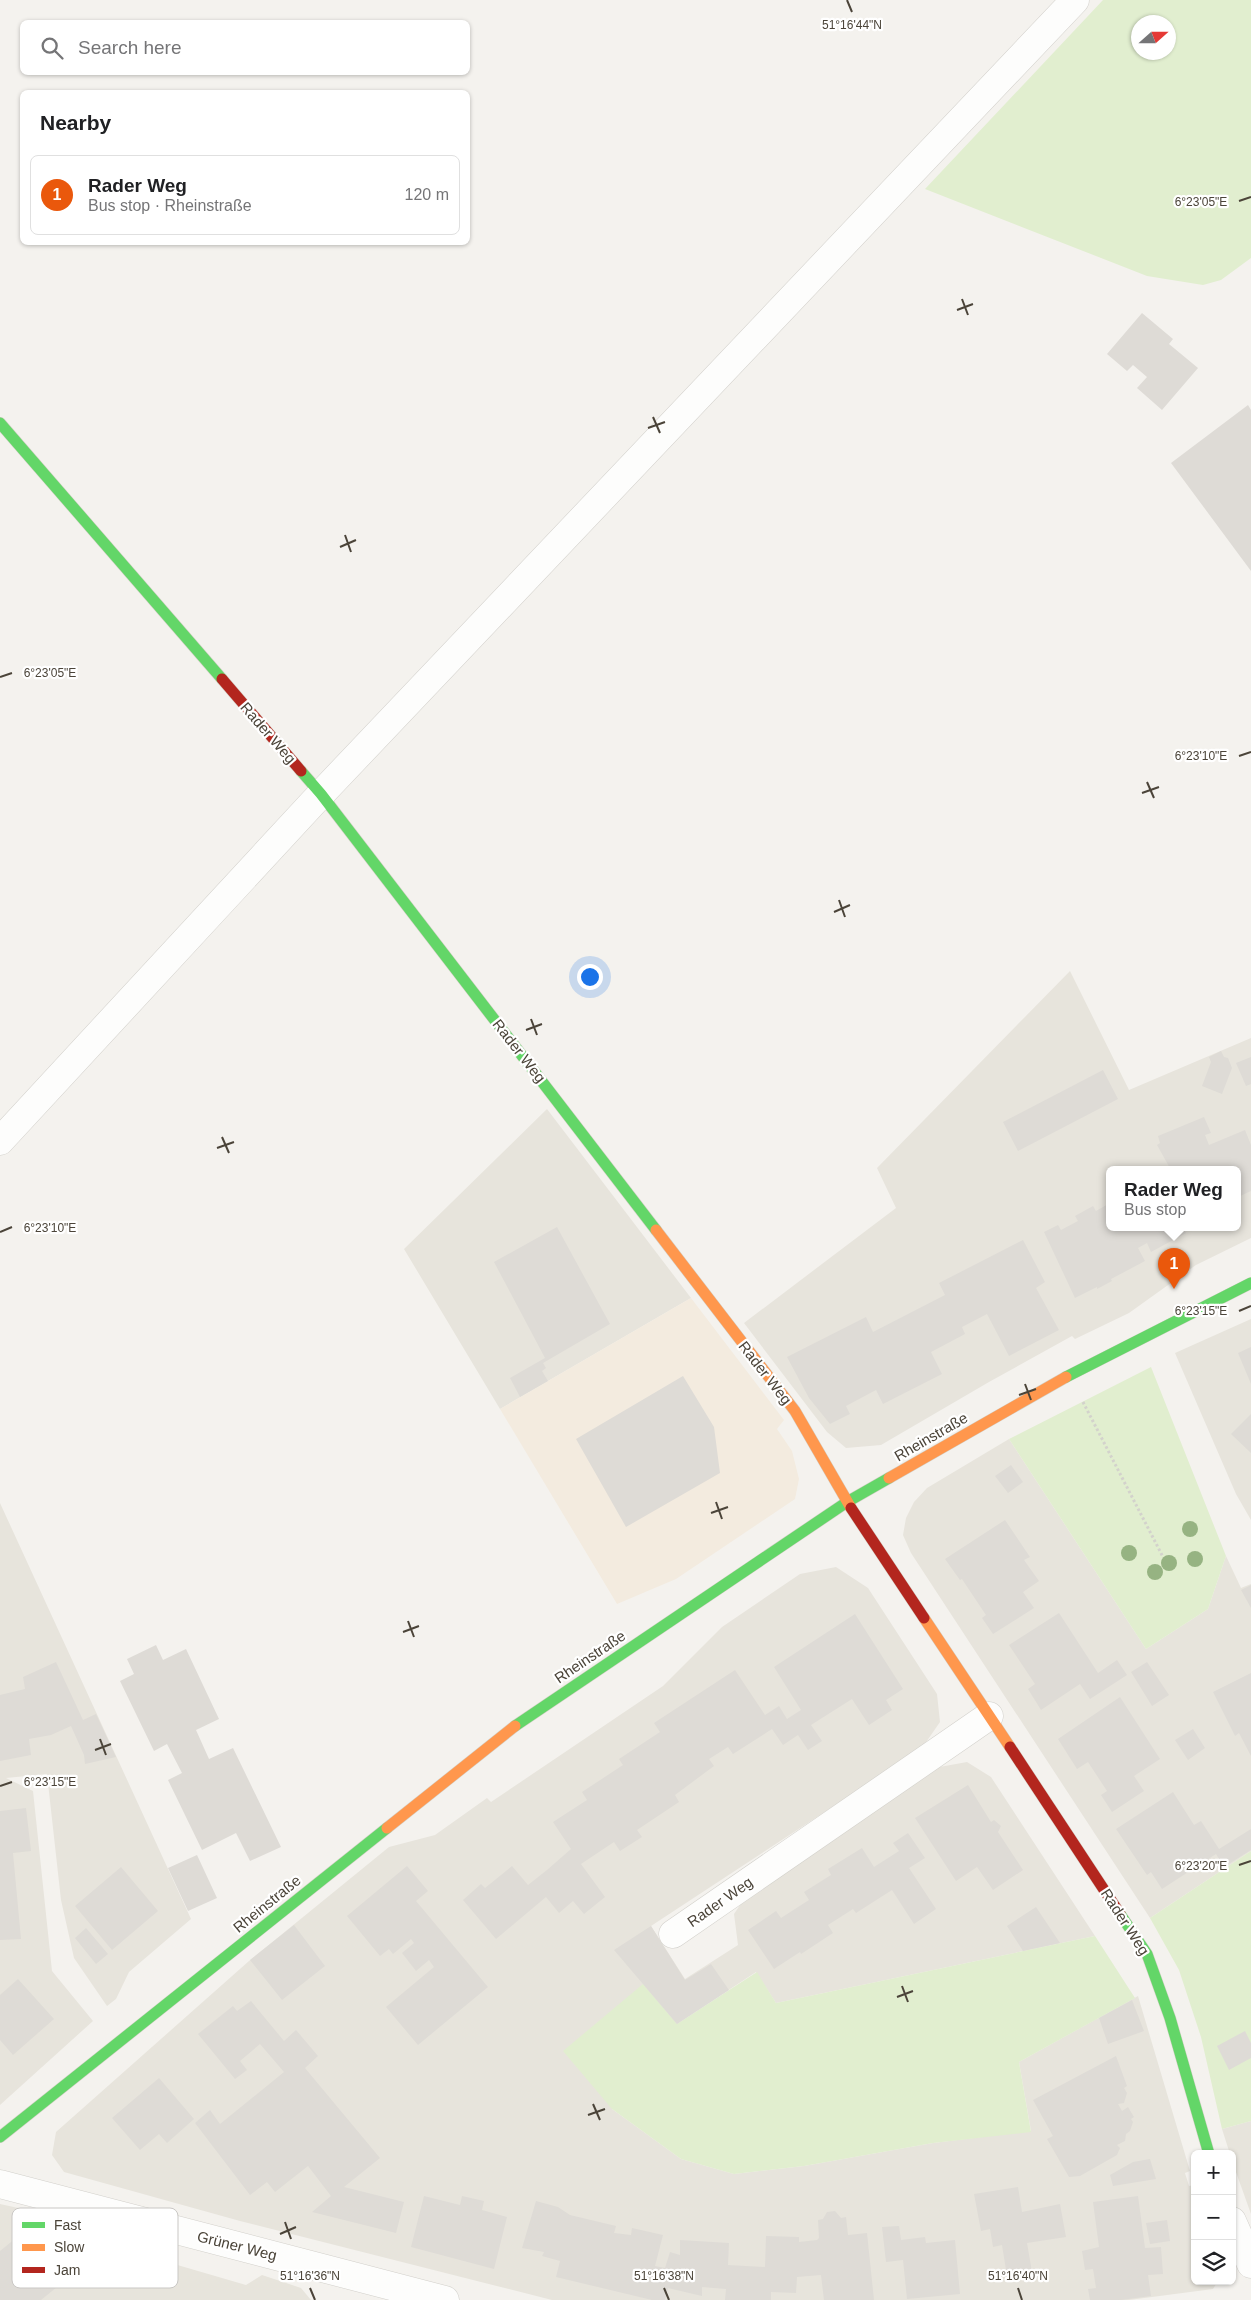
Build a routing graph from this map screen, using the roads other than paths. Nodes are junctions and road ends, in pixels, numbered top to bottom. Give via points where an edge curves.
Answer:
1 (1075, 0) edge
2 (0, 423) edge
3 (321, 794) junction
4 (0, 1141) edge
5 (1251, 1283) edge
6 (847, 1502) junction
7 (989, 1716) junction
8 (673, 1934) dead end
9 (0, 2137) edge
10 (1208, 2150) edge
11 (0, 2184) edge
12 (83, 2208) edge
13 (1236, 2230) edge
14 (178, 2236) edge
15 (1251, 2264) edge
16 (362, 2289) edge
17 (445, 2300) edge

1 - 3 street
2 - 3 street, Rader Weg
3 - 4 street
3 - 6 street, Rader Weg via 795,1411
5 - 6 street, Rheinstraße via 1069,1375
6 - 7 street, Rader Weg
6 - 9 street, Rheinstraße via 518,1722
7 - 8 street, Rader Weg
7 - 10 street, Rader Weg via 1147,1954 1170,2018
11 - 12 street, Grüner Weg
13 - 15 street
14 - 16 street, Grüner Weg
16 - 17 street, Grüner Weg

